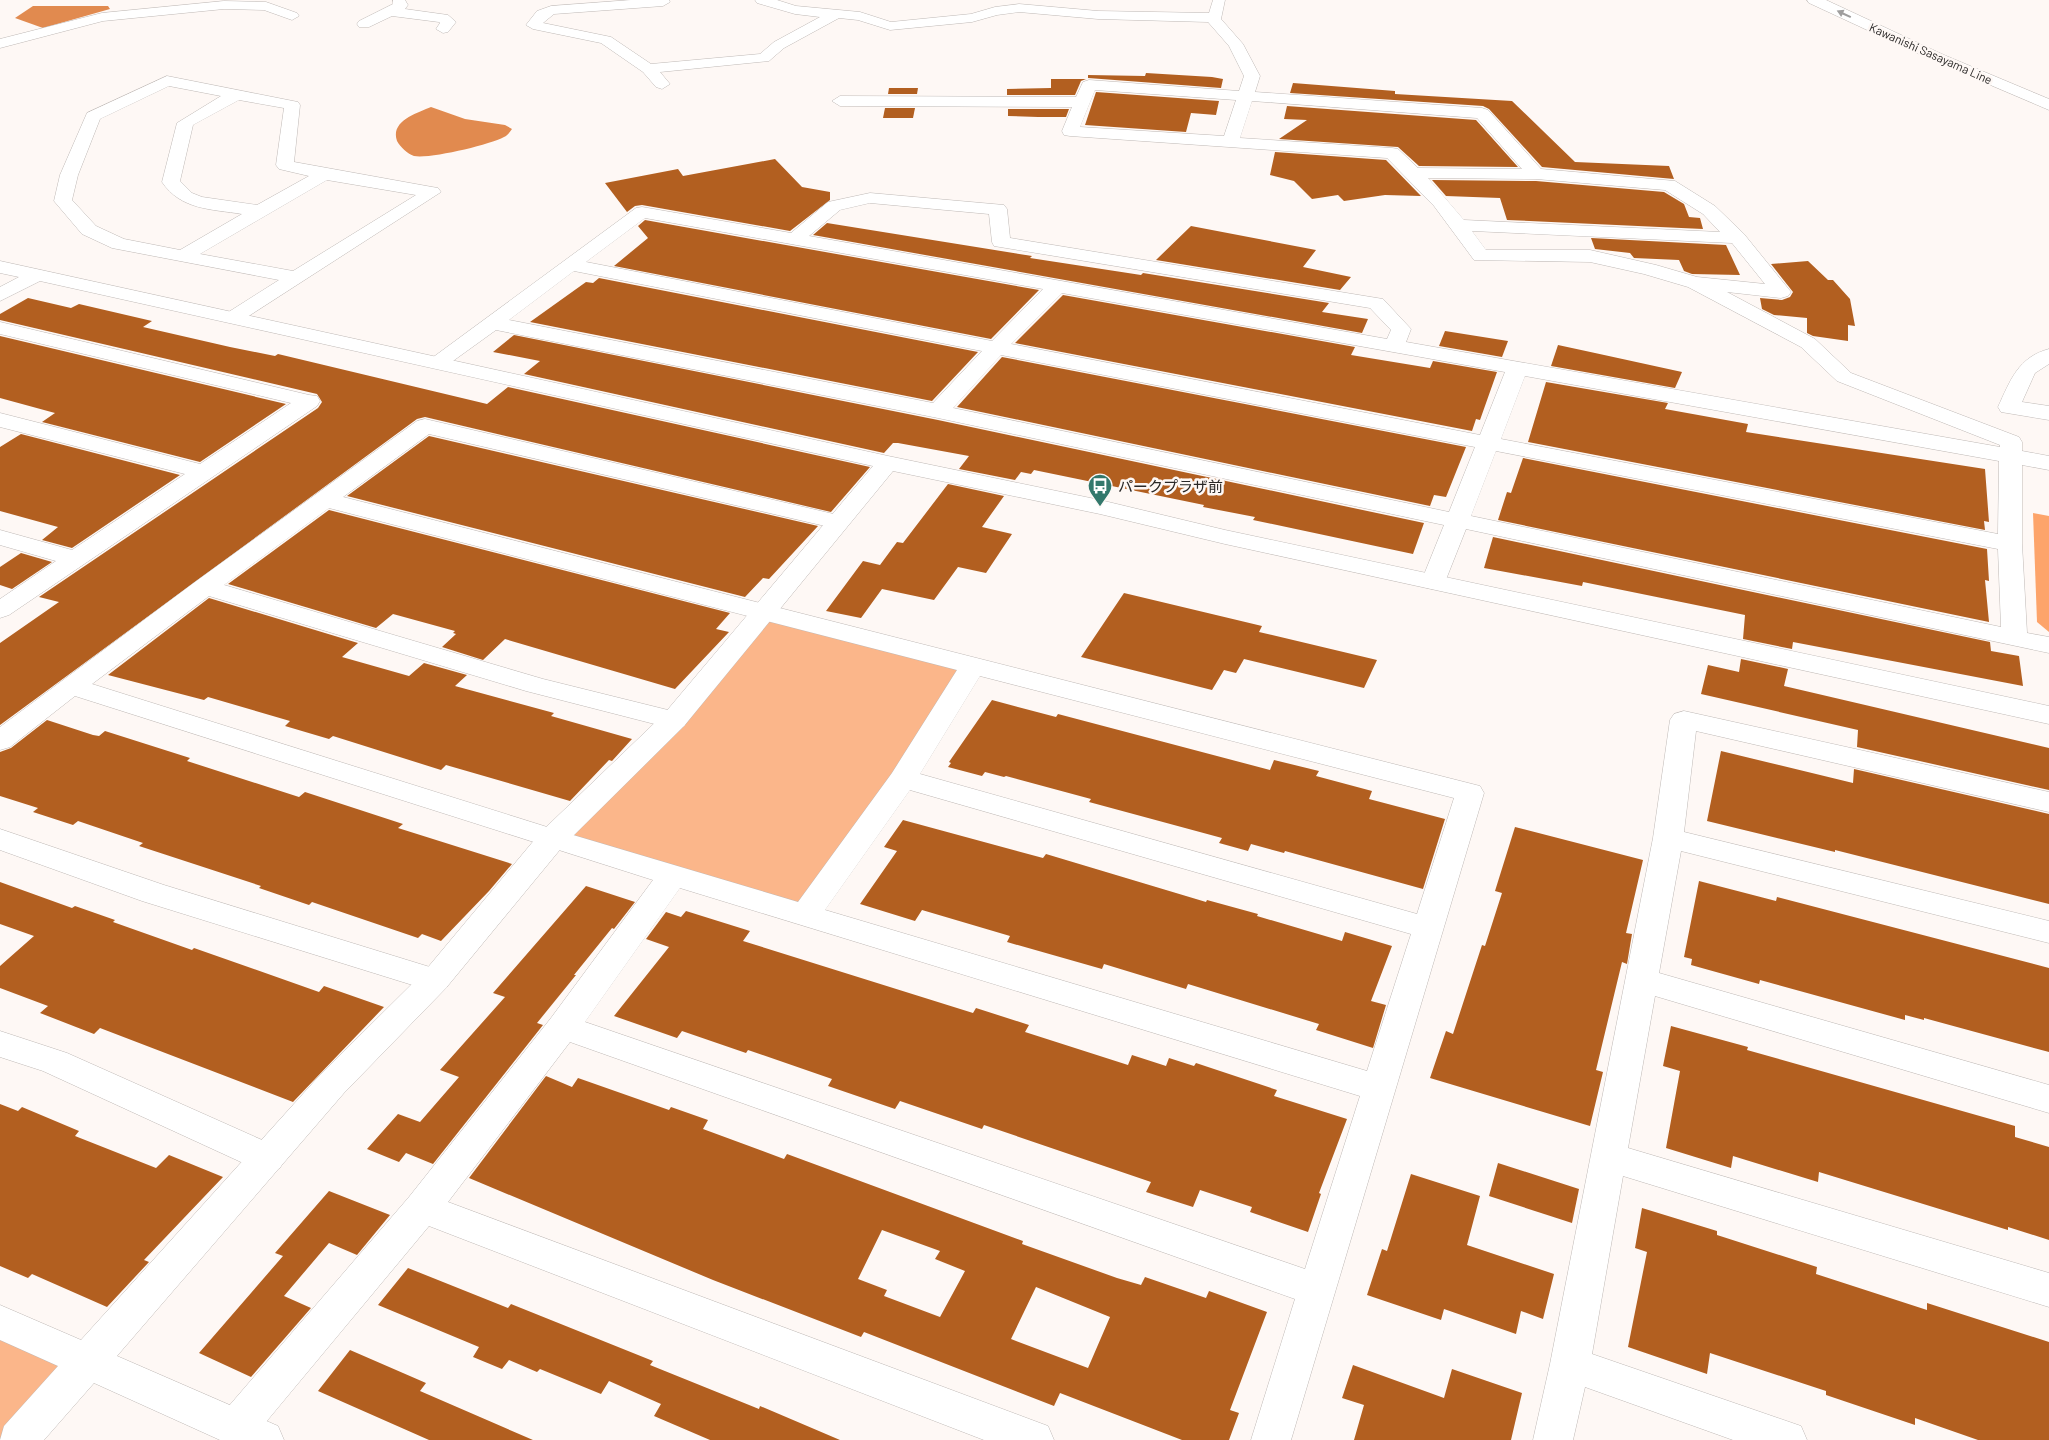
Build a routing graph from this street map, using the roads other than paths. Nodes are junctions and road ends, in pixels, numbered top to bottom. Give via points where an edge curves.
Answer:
1 (642, 0) edge
2 (762, 0) edge
3 (1220, 0) edge
4 (1814, 0) edge
5 (1842, 0) edge
6 (668, 1) edge
7 (271, 3) edge
8 (398, 3) edge
9 (840, 13) junction
10 (292, 16) dead end
11 (1215, 18) junction
12 (364, 24) dead end
13 (443, 29) dead end
14 (0, 44) edge
15 (648, 69) junction
16 (662, 84) dead end
17 (2049, 92) edge
18 (238, 94) junction
19 (1246, 95) junction
20 (840, 102) dead end
21 (1082, 102) junction
22 (2049, 104) edge
23 (1230, 142) junction
24 (1415, 173) junction
25 (324, 174) junction
26 (1536, 174) junction
27 (258, 211) junction
28 (1459, 225) junction
29 (1737, 238) junction
30 (795, 239) junction
31 (184, 255) junction
32 (570, 264) junction
33 (0, 267) edge
34 (35, 276) junction
35 (294, 277) junction
36 (1695, 283) junction
37 (1059, 285) junction
38 (0, 295) edge
39 (234, 317) junction
40 (492, 322) junction
41 (0, 328) edge
42 (1394, 347) junction
43 (996, 348) junction
44 (2049, 354) edge
45 (439, 362) junction
46 (1517, 369) junction
47 (938, 411) junction
48 (2049, 413) edge
49 (0, 420) edge
50 (1487, 442) junction
51 (2012, 457) junction
52 (888, 463) junction
53 (2049, 463) edge
54 (203, 472) junction
55 (323, 499) junction
56 (1456, 520) junction
57 (838, 522) junction
58 (0, 537) edge
59 (2010, 544) junction
60 (75, 559) junction
61 (1433, 582) junction
62 (204, 587) junction
63 (0, 610) edge
64 (764, 612) junction
65 (2014, 638) junction
66 (2049, 645) edge
67 (973, 665) junction
68 (71, 686) junction
69 (2049, 716) edge
70 (674, 720) junction
71 (0, 741) edge
72 (903, 779) junction
73 (2049, 802) edge
74 (1668, 838) junction
75 (0, 839) edge
76 (552, 839) junction
77 (674, 874) junction
78 (806, 914) junction
79 (1428, 928) junction
80 (2049, 932) edge
81 (435, 980) junction
82 (1641, 980) junction
83 (563, 1027) junction
84 (0, 1044) edge
85 (1379, 1088) junction
86 (2049, 1099) edge
87 (1608, 1157) junction
88 (267, 1158) junction
89 (422, 1208) junction
90 (1317, 1290) junction
91 (2049, 1290) edge
92 (0, 1322) edge
93 (88, 1360) junction
94 (1570, 1364) junction
95 (250, 1434) edge
96 (18, 1440) edge
97 (1034, 1440) edge
98 (1271, 1440) edge
99 (1553, 1440) edge
100 (1786, 1440) edge

1 - 6 street
2 - 9 street via 795,10
3 - 11 street
22 -> 4 street, Kawanishi Sasayama Line
5 - 17 street, Kawanishi Sasayama Line
6 - 15 street via 551,10 542,14 533,25 606,40
7 - 10 street
7 - 14 street via 102,17
8 - 12 street
8 - 13 street via 443,18 449,22
9 - 11 street via 890,26 972,18 1019,8 1098,15
9 - 15 street via 779,44 764,58
11 - 19 street via 1236,44 1252,76
15 - 16 street
18 - 25 street via 292,105 285,165
18 - 27 street via 185,123 171,182 186,197 198,202
18 - 31 street via 167,82 93,116 69,175 63,201 89,230 119,244
19 - 21 street via 1089,85
19 - 23 street
19 - 26 street via 1482,113
20 - 21 street
21 - 23 street via 1070,131
23 - 24 street via 1392,153
24 - 26 street
24 - 28 street
25 - 27 street
25 - 35 street via 432,192
26 - 29 street via 1669,185 1709,210
27 - 31 street
28 - 29 street
28 - 36 street via 1482,256 1590,256
29 - 36 street via 1780,292
30 - 32 street via 642,212
30 - 37 street
30 - 42 street via 834,206 870,198 998,209 1001,242 1376,303 1401,330
31 - 35 street
32 - 40 street
32 - 43 street
33 - 34 street
34 - 38 street
34 - 39 street
35 - 39 street
36 - 51 street via 1808,343 1844,377 2011,442
37 - 42 street
37 - 43 street
39 - 45 street
40 - 45 street
40 - 47 street
41 - 54 street via 309,400
42 - 46 street
43 - 47 street
43 - 50 street
44 - 48 street via 2026,370 2009,407
45 - 52 street
46 - 50 street
46 - 51 street
47 - 56 street
49 - 54 street
50 - 56 street
50 - 59 street
51 - 53 street
51 - 59 street
52 - 57 street
52 - 61 street
54 - 60 street
55 - 57 street via 425,426
55 - 62 street
55 - 64 street
56 - 61 street
56 - 65 street
57 - 64 street
58 - 60 street
59 - 65 street
60 - 63 street
61 - 69 street
62 - 68 street
62 - 70 street via 535,685
64 - 67 street
64 - 70 street
65 - 66 street
67 - 72 street
67 - 79 street via 1470,793
68 - 71 street
68 - 76 street
70 - 76 street
72 - 78 street
72 - 79 street
73 - 74 street via 1684,720
74 - 80 street
74 - 82 street
75 - 81 street via 153,893
76 - 77 street
76 - 81 street
77 - 78 street
77 - 83 street
78 - 85 street
79 - 85 street
81 - 88 street via 332,1084
82 - 86 street
82 - 87 street
83 - 89 street
83 - 90 street
84 - 88 street via 55,1062
85 - 90 street
87 - 91 street
87 - 94 street
88 - 93 street
89 - 95 street
89 - 97 street
90 - 98 street
92 - 93 street
93 - 95 street
93 - 96 street
94 - 99 street
94 - 100 street

